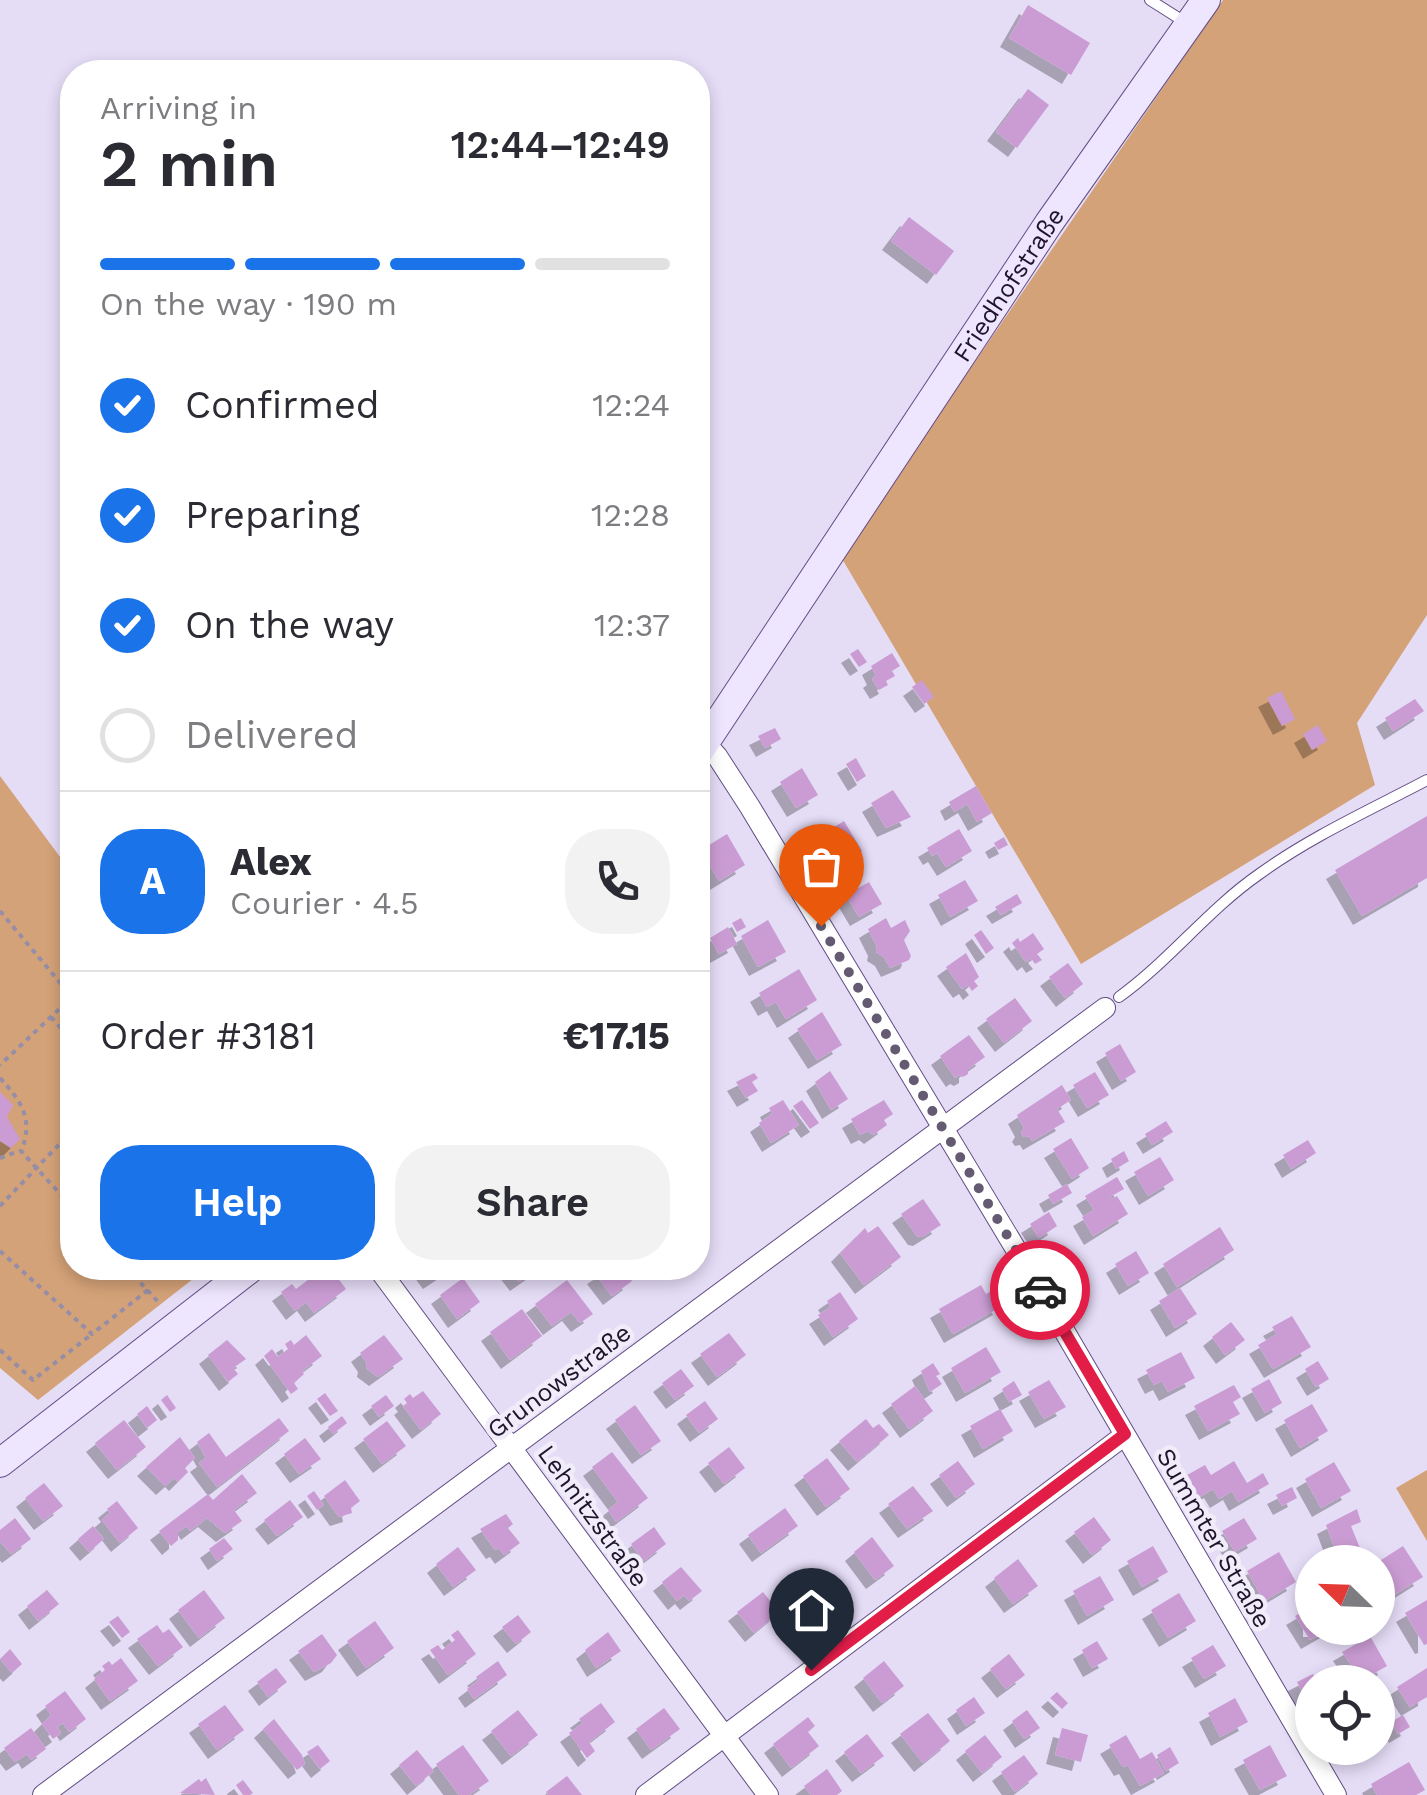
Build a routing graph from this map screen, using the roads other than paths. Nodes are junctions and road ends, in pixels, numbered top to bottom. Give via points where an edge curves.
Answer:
1 (1150, 0) edge
2 (1206, 0) edge
3 (1189, 25) junction
4 (710, 734) edge
5 (710, 759) edge
6 (1427, 780) edge
7 (1112, 1003) joint
8 (942, 1128) junction
9 (236, 1280) edge
10 (387, 1280) edge
11 (1125, 1434) junction
12 (512, 1447) junction
13 (0, 1463) edge
14 (723, 1736) junction
15 (43, 1795) edge
16 (646, 1795) edge
17 (768, 1795) edge
18 (1336, 1795) edge

1 - 3 lane
2 - 3 street, Friedhofstraße
3 - 4 street, Friedhofstraße via 1049,222
5 - 8 street, Summter Straße via 750,807
6 - 7 lane via 1256,876
7 - 8 street, Grunowstraße
8 - 11 street, Summter Straße
8 - 12 street, Grunowstraße
9 - 13 street
10 - 12 street, Lehnitzstraße
11 - 14 street
11 - 18 street, Summter Straße
12 - 14 street, Lehnitzstraße
12 - 15 street, Grunowstraße
14 - 16 street
14 - 17 street, Lehnitzstraße

